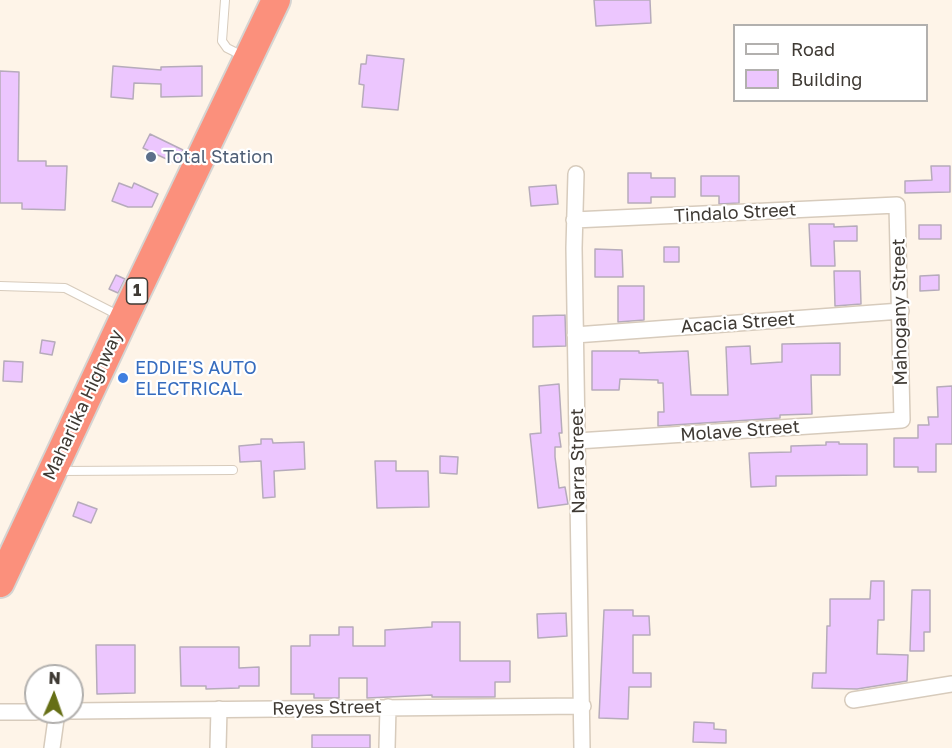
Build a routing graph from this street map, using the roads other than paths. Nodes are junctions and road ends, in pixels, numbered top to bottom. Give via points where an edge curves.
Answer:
1 (225, 0) edge
2 (276, 0) edge
3 (248, 58) junction
4 (576, 174) dead end
5 (897, 205) joint
6 (574, 220) junction
7 (0, 286) edge
8 (901, 311) junction
9 (124, 318) junction
10 (575, 335) junction
11 (902, 420) joint
12 (577, 441) junction
13 (233, 470) dead end
14 (52, 471) junction
15 (0, 584) edge
16 (952, 684) edge
17 (853, 700) dead end
18 (583, 706) junction
19 (388, 707) junction
20 (219, 709) junction
21 (84, 711) edge
22 (0, 712) edge
23 (24, 712) edge
24 (55, 724) edge
25 (52, 748) edge
26 (218, 748) edge
27 (387, 748) edge
28 (582, 748) edge

1 - 3 lane via 222,41 227,48
2 - 3 highway, Maharlika Highway / 1
3 - 9 highway, Maharlika Highway / 1
4 - 6 street, Narra Street
5 - 6 street, Tindalo Street
5 - 8 street, Mahogany Street
6 - 10 street, Narra Street
7 - 9 lane via 65,288
8 - 10 street, Acacia Street
8 - 11 street, Mahogany Street
9 - 14 highway, Maharlika Highway / 1
10 - 12 street, Narra Street
11 - 12 street, Molave Street
12 - 18 street, Narra Street
13 - 14 lane
14 - 15 highway, Maharlika Highway / 1
16 - 17 street
18 - 19 street, Reyes Street
18 - 28 street, Narra Street
19 - 20 street, Reyes Street
19 - 27 street
20 - 21 street, Reyes Street
20 - 26 street
22 - 23 street
24 - 25 street

